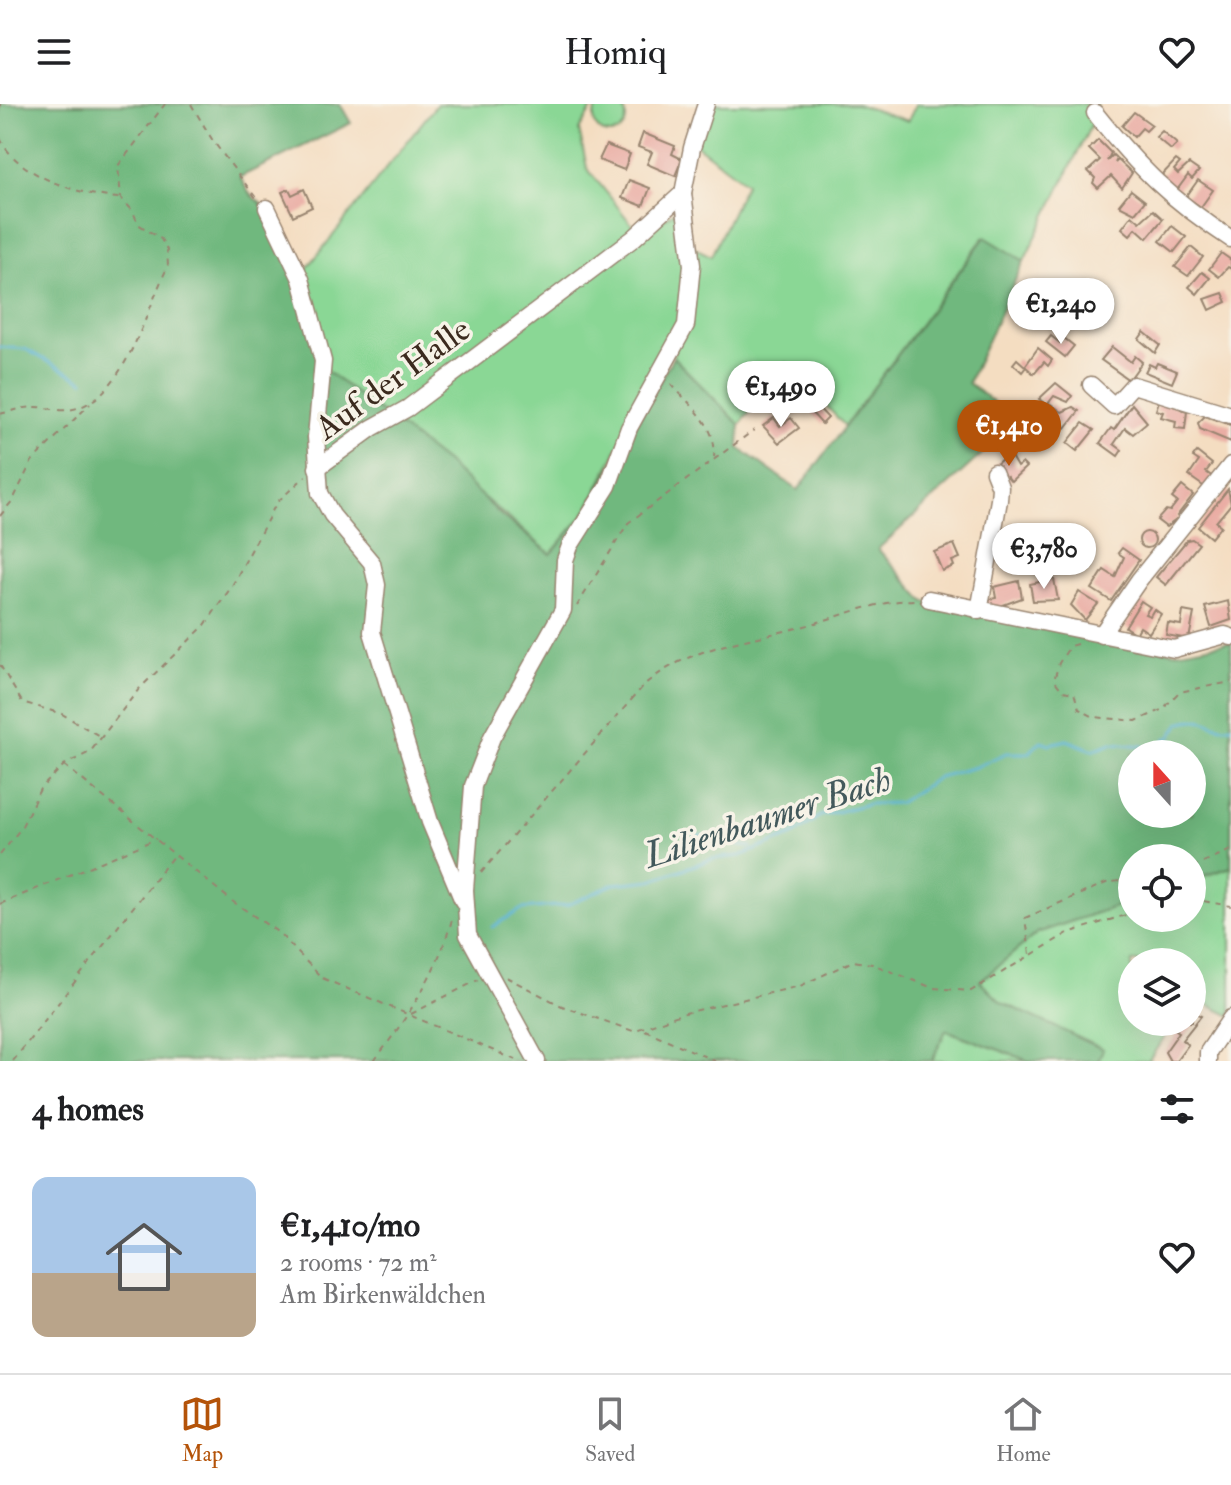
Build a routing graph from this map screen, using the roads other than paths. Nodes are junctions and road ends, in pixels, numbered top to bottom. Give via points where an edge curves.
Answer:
1 (706, 104) edge
2 (1095, 113) dead end
3 (683, 193) junction
4 (267, 208) road end
5 (1229, 234) edge
6 (1091, 385) dead end
7 (1231, 415) edge
8 (1231, 465) edge
9 (317, 468) junction
10 (994, 472) dead end
11 (929, 599) road end
12 (979, 611) junction
13 (1094, 634) junction
14 (1231, 637) edge
15 (461, 903) junction
16 (1231, 1018) edge
17 (537, 1061) edge
18 (1208, 1061) edge

1 - 3 street, Auf der Halle
2 - 5 street via 1140,169 1181,206
3 - 9 street, Auf der Halle via 634,238 420,399
3 - 15 street, Auf der Halle via 692,265 686,325 629,428 608,486 570,546 563,610 492,737 473,786
4 - 9 street via 301,279 323,361
6 - 7 street via 1114,406 1133,385
8 - 13 street
9 - 15 street, Auf der Halle via 320,493 332,515 372,563 377,585 372,632 430,822
10 - 12 street via 999,500
11 - 12 street
12 - 13 street
13 - 14 street via 1174,649
15 - 17 street, Auf der Halle via 468,935
16 - 18 street via 1208,1052

